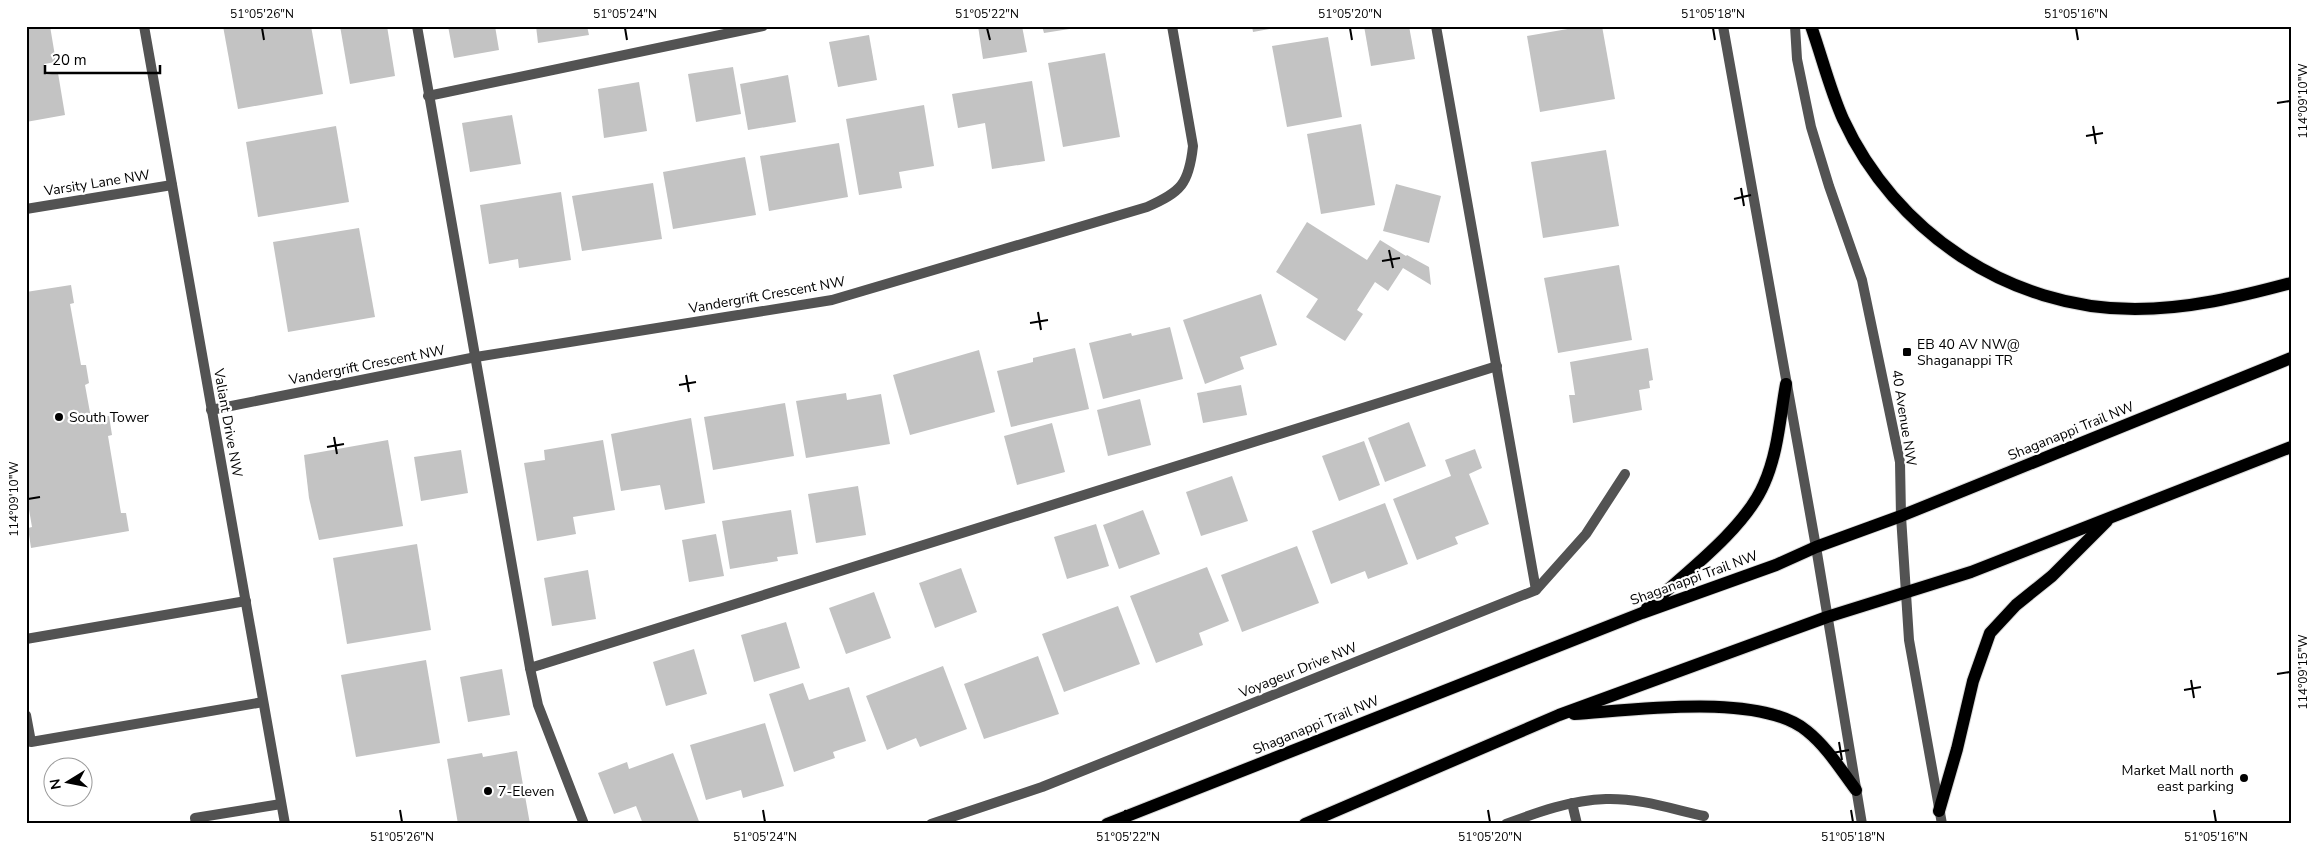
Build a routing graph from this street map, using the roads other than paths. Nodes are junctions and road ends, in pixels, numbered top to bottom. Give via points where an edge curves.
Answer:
1 (144, 26) edge
2 (416, 26) edge
3 (763, 26) edge
4 (1172, 26) edge
5 (1436, 26) edge
6 (1723, 26) edge
7 (1795, 26) edge
8 (1811, 26) edge
9 (428, 96) junction
10 (172, 185) junction
11 (26, 209) edge
12 (2291, 283) edge
13 (476, 357) junction
14 (2291, 358) edge
15 (1496, 366) junction
16 (1786, 384) junction
17 (211, 410) junction
18 (2291, 447) edge
19 (1625, 474) dead end
20 (1900, 516) junction
21 (2112, 517) junction
22 (1816, 547) junction
23 (1536, 590) junction
24 (1906, 593) junction
25 (246, 600) junction
26 (1642, 613) junction
27 (1827, 617) junction
28 (26, 639) edge
29 (530, 668) junction
30 (263, 702) junction
31 (26, 715) edge
32 (1559, 715) junction
33 (1856, 790) junction
34 (1572, 803) junction
35 (281, 804) junction
36 (1940, 811) junction
37 (1704, 816) dead end
38 (196, 824) edge
39 (285, 824) edge
40 (584, 824) edge
41 (931, 824) edge
42 (1106, 824) edge
43 (1306, 824) edge
44 (1506, 824) edge
45 (1577, 824) edge
46 (1862, 824) edge
47 (1942, 824) edge

1 - 10 street, Valiant Drive NW
2 - 9 street
3 - 9 street
4 - 13 street, Vandergrift Crescent NW via 1193,146 1191,164 1183,185 1170,197 1123,214 832,300
5 - 15 street
6 - 16 street
7 - 20 street, 40 Avenue NW via 1796,59 1811,127 1862,280 1880,360 1900,462
8 - 12 main road via 1843,119 1876,177 1946,248 1975,266 2014,285 2054,298 2133,309 2231,299
9 - 13 street
10 - 11 street, Varsity Lane NW
10 - 17 street, Valiant Drive NW
13 - 17 street, Vandergrift Crescent NW
13 - 29 street
14 - 20 main road, Shaganappi Trail NW
15 - 23 street
15 - 29 street
16 - 22 street
16 - 26 main road via 1774,453 1764,484 1748,512 1731,532
17 - 25 street, Valiant Drive NW
18 - 21 main road
19 - 23 street, Voyageur Drive NW via 1586,534
20 - 22 main road, Shaganappi Trail NW
20 - 24 street, 40 Avenue NW
21 - 24 main road via 1971,572
21 - 36 main road via 1990,633 1973,681
22 - 26 main road, Shaganappi Trail NW via 1776,565
22 - 27 street
23 - 41 street, Voyageur Drive NW via 1042,787
24 - 27 main road
24 - 36 street, 40 Avenue NW via 1909,640
25 - 28 street
25 - 30 street, Valiant Drive NW
26 - 42 main road, Shaganappi Trail NW
27 - 32 main road
27 - 33 street
29 - 40 street via 538,705
30 - 31 street via 31,742
30 - 35 street, Valiant Drive NW
32 - 33 main road via 1668,707 1718,707 1764,713 1788,720 1806,730 1823,746
32 - 43 main road
33 - 46 street
34 - 37 street via 1606,799 1636,801
34 - 44 street via 1548,808
34 - 45 street
35 - 38 street via 195,818
35 - 39 street, Valiant Drive NW
36 - 47 street, 40 Avenue NW

